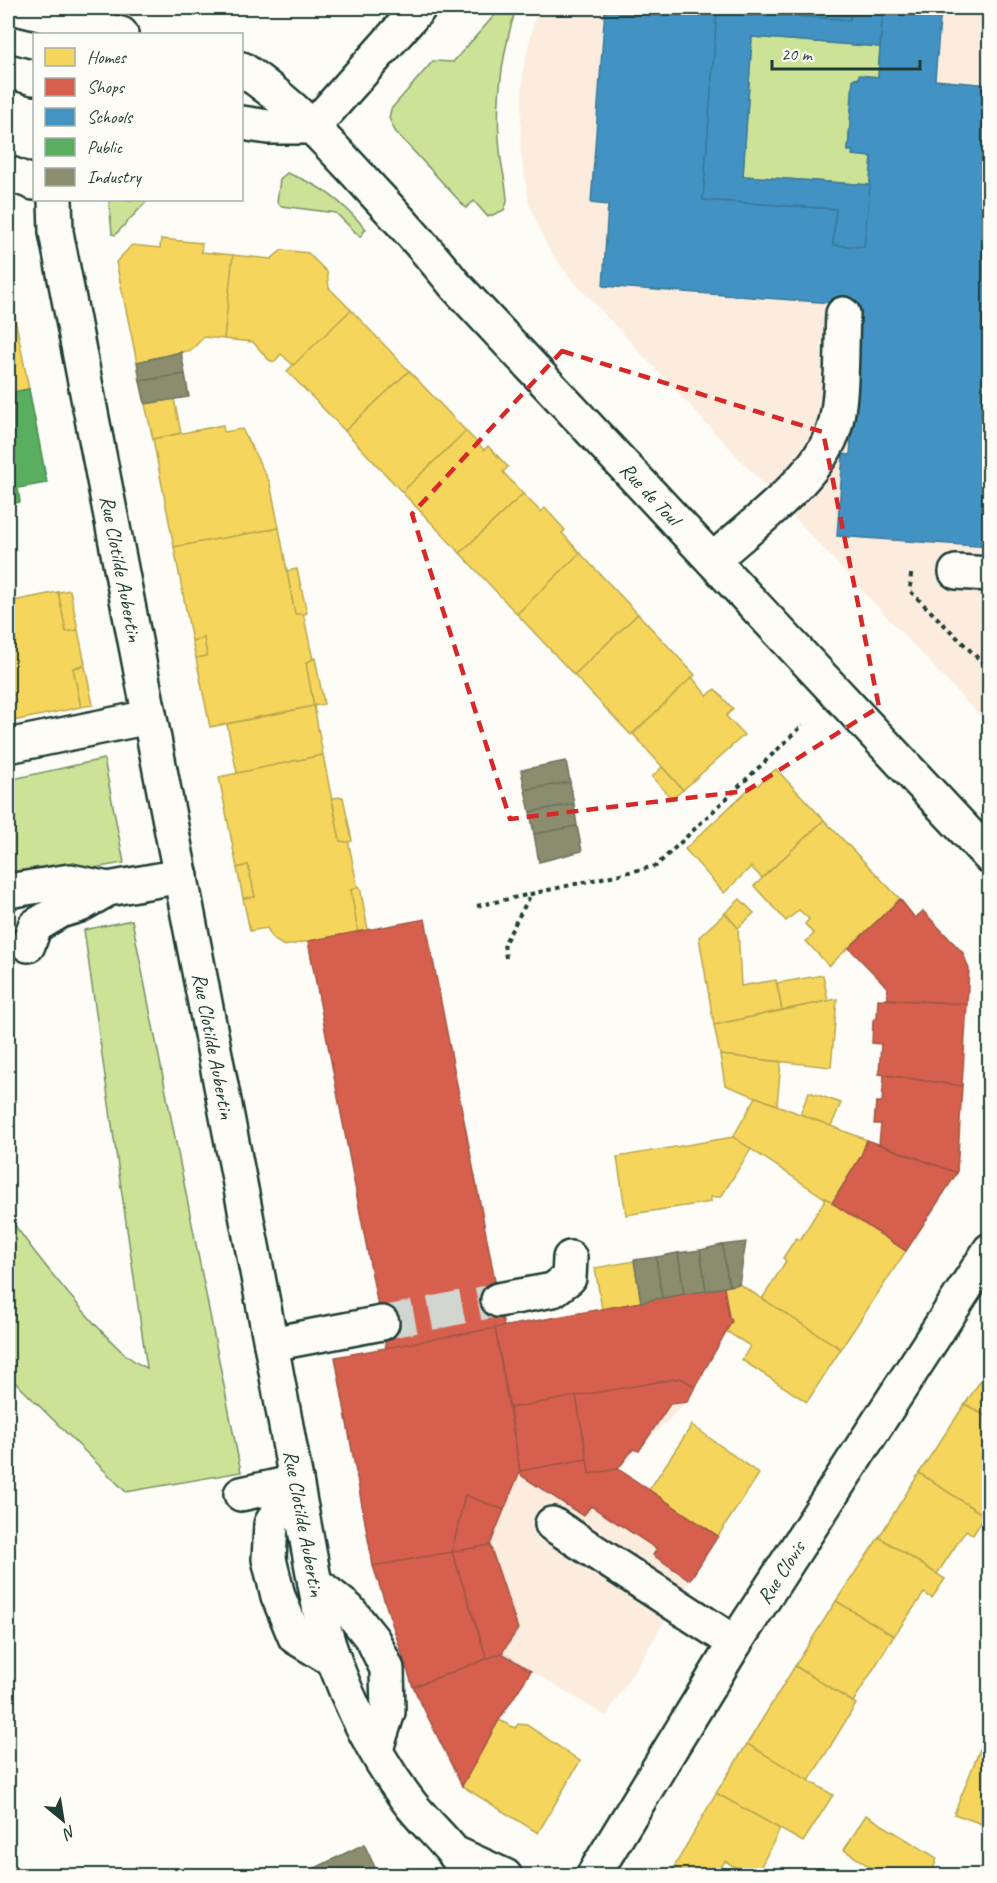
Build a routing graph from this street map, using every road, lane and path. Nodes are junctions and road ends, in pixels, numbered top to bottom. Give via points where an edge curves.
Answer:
1 (16, 8) edge
2 (419, 8) edge
3 (89, 30) edge
4 (113, 33) edge
5 (243, 70) edge
6 (8, 71) edge
7 (33, 78) edge
8 (243, 123) edge
9 (313, 127) junction
10 (8, 173) edge
11 (33, 183) edge
12 (55, 201) edge
13 (843, 314) dead end
14 (713, 560) junction
15 (956, 572) dead end
16 (990, 574) edge
17 (149, 717) junction
18 (803, 725) dead end
19 (8, 746) edge
20 (990, 857) edge
21 (181, 876) junction
22 (108, 890) junction
23 (8, 891) edge
24 (531, 896) junction
25 (477, 906) dead end
26 (28, 945) dead end
27 (506, 958) dead end
28 (570, 1258) dead end
29 (984, 1266) edge
30 (498, 1300) tunnel mouth
31 (382, 1323) tunnel mouth
32 (271, 1344) junction
33 (296, 1482) junction
34 (241, 1494) dead end
35 (552, 1524) dead end
36 (315, 1584) junction
37 (735, 1643) junction
38 (333, 1660) junction
39 (376, 1749) junction
40 (464, 1865) edge
41 (505, 1875) edge
42 (593, 1875) edge

1 - 3 main road
2 - 9 main road
3 - 4 main road
5 - 9 main road, Rue de Toul via 277,93
6 - 7 main road
8 - 9 main road
9 - 14 main road, Rue de Toul
10 - 11 main road
12 - 17 main road, Rue Clotilde Aubertin via 56,232
13 - 14 main road via 832,437 799,481
14 - 20 main road, Rue de Toul
15 - 16 main road
17 - 19 main road
17 - 21 main road, Rue Clotilde Aubertin
18 - 24 path via 656,866
21 - 22 main road
21 - 32 main road, Rue Clotilde Aubertin
22 - 23 main road via 70,881
22 - 26 main road via 35,926
24 - 25 path
24 - 27 path via 504,944
28 - 30 main road via 569,1278 553,1290
29 - 37 main road, Rue Clovis
31 - 32 main road
32 - 33 main road, Rue Clotilde Aubertin
33 - 34 main road
33 - 36 main road, Rue Clotilde Aubertin
33 - 38 main road via 271,1524 269,1559 278,1596 295,1637
35 - 37 main road
36 - 38 main road, Rue Clotilde Aubertin
36 - 39 main road via 349,1610 373,1640 387,1669 388,1712
37 - 42 main road, Rue Clovis
38 - 39 main road, Rue Clotilde Aubertin
39 - 40 main road, Rue Clotilde Aubertin via 407,1800
40 - 41 main road, Rue Clotilde Aubertin

